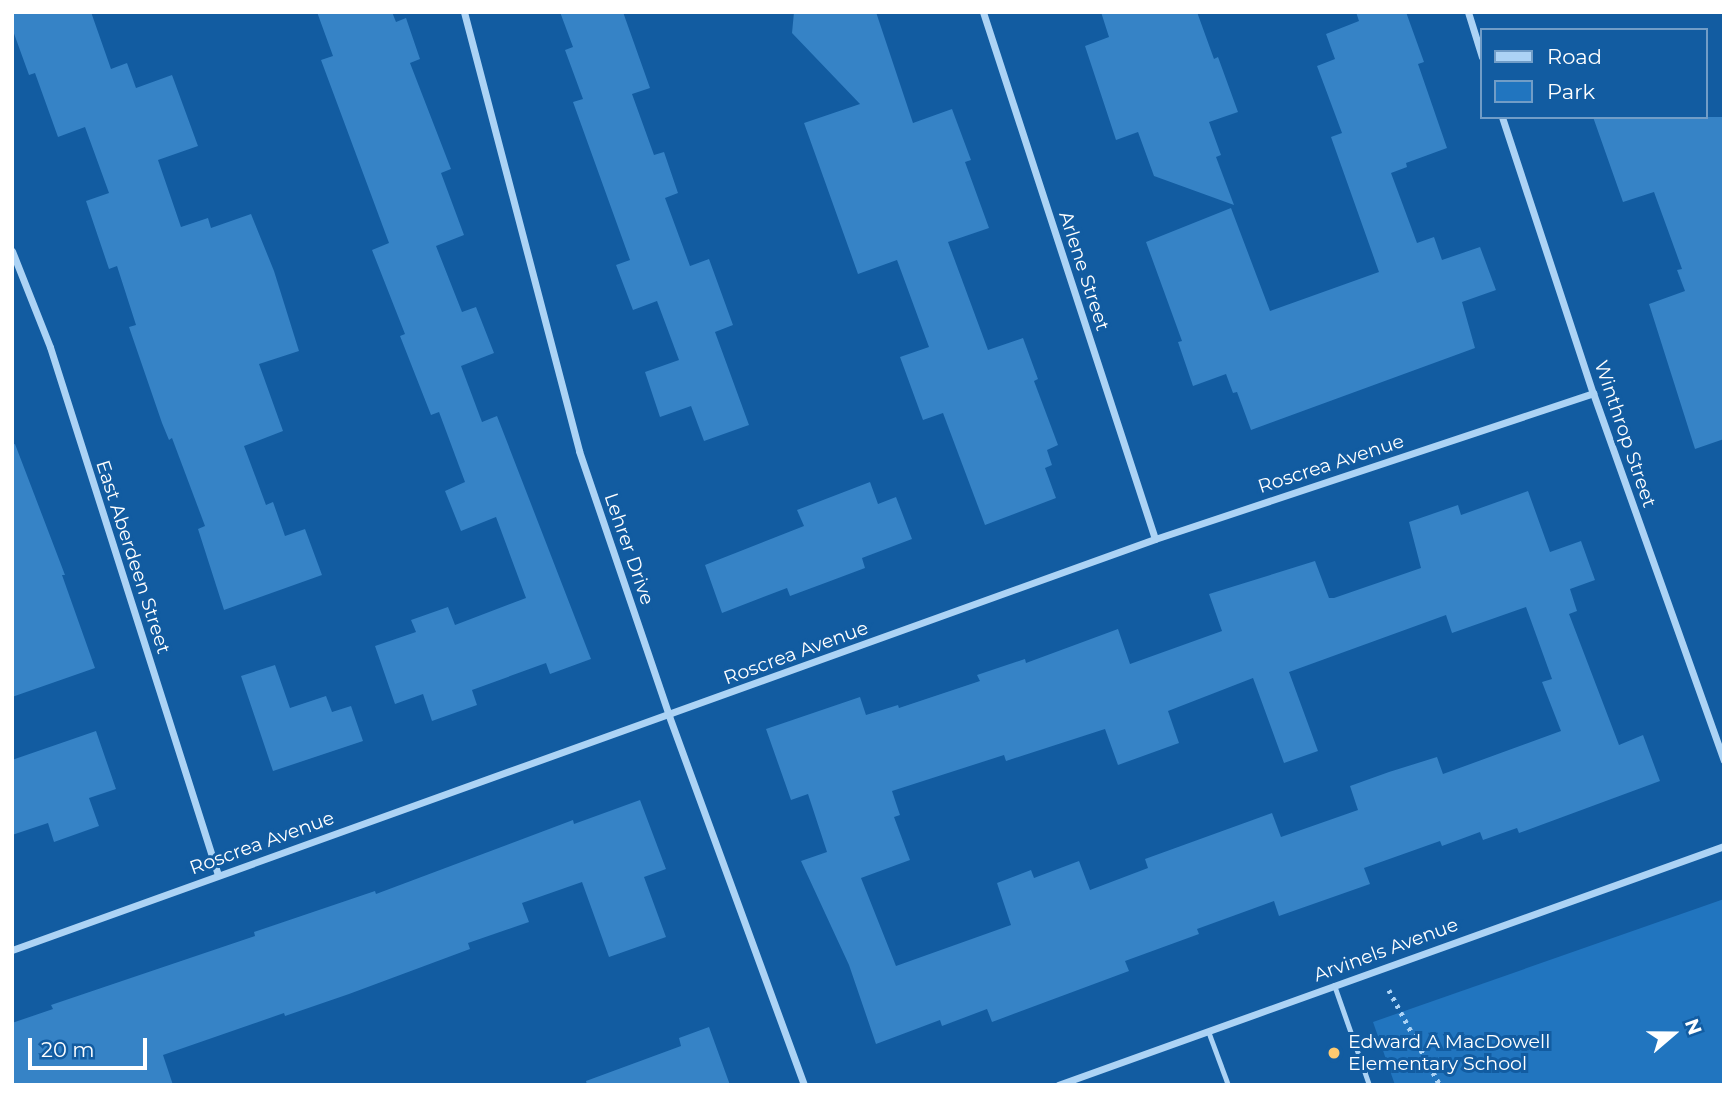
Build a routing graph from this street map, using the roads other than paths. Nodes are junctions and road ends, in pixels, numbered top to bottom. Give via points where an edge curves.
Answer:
1 (464, 12) edge
2 (983, 12) edge
3 (1468, 12) edge
4 (1480, 51) edge
5 (1503, 119) edge
6 (12, 251) edge
7 (1593, 393) junction
8 (1155, 539) junction
9 (669, 716) junction
10 (1724, 760) edge
11 (1724, 846) edge
12 (218, 875) junction
13 (12, 950) edge
14 (1334, 985) junction
15 (1208, 1031) junction
16 (804, 1085) edge
17 (1058, 1085) edge
18 (1228, 1085) edge
19 (1369, 1085) edge

1 - 9 street, Lehrer Drive via 579,451
2 - 8 street, Arlene Street
3 - 4 street
5 - 7 street, Winthrop Street
6 - 12 street, East Aberdeen Street via 50,347
7 - 8 street, Roscrea Avenue
7 - 10 street, Winthrop Street
8 - 9 street, Roscrea Avenue
9 - 12 street, Roscrea Avenue
9 - 16 street, Lehrer Drive
11 - 14 street, Arvinels Avenue
12 - 13 street, Roscrea Avenue
14 - 15 street, Arvinels Avenue
14 - 19 lane
15 - 17 street, Arvinels Avenue
15 - 18 lane

